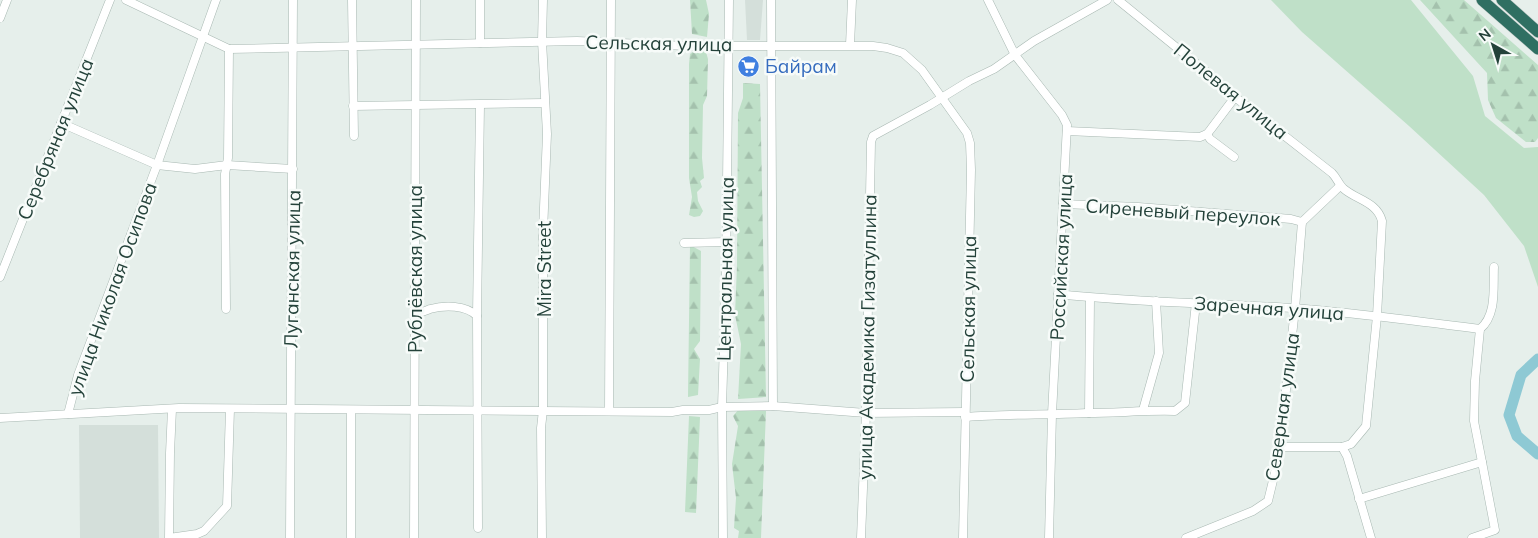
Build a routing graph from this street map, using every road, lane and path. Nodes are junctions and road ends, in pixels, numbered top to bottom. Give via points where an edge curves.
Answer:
1 (7, 0) edge
2 (110, 0) edge
3 (126, 0) edge
4 (216, 0) edge
5 (293, 0) edge
6 (352, 0) edge
7 (416, 0) edge
8 (480, 0) edge
9 (543, 0) edge
10 (611, 0) edge
11 (729, 0) edge
12 (771, 0) edge
13 (852, 0) edge
14 (988, 0) edge
15 (1107, 0) edge
16 (1118, 0) edge
17 (1482, 0) edge
18 (1502, 0) edge
19 (0, 18) edge
20 (1538, 32) edge
21 (202, 38) junction
22 (542, 42) junction
23 (611, 42) junction
24 (480, 43) junction
25 (416, 45) junction
26 (728, 45) junction
27 (770, 45) junction
28 (850, 45) junction
29 (352, 46) junction
30 (293, 48) junction
31 (229, 49) junction
32 (1538, 49) edge
33 (1015, 55) junction
34 (941, 97) junction
35 (1235, 97) junction
36 (545, 103) junction
37 (480, 105) junction
38 (353, 106) junction
39 (416, 106) junction
40 (61, 123) junction
41 (1067, 131) junction
42 (1207, 134) junction
43 (354, 136) dead end
44 (1234, 157) dead end
45 (157, 164) junction
46 (227, 165) junction
47 (293, 169) junction
48 (1340, 186) junction
49 (1064, 204) junction
50 (1302, 222) junction
51 (726, 242) junction
52 (684, 243) dead end
53 (1494, 267) dead end
54 (0, 277) edge
55 (1058, 294) junction
56 (1090, 298) junction
57 (1156, 301) junction
58 (1196, 303) junction
59 (1295, 308) junction
60 (226, 309) dead end
61 (415, 314) junction
62 (477, 316) junction
63 (1377, 316) junction
64 (1480, 329) junction
65 (773, 406) junction
66 (722, 407) junction
67 (172, 409) junction
68 (230, 409) junction
69 (291, 410) junction
70 (351, 410) junction
71 (543, 410) junction
72 (1143, 410) junction
73 (415, 411) junction
74 (478, 411) junction
75 (609, 411) junction
76 (866, 413) junction
77 (1088, 413) junction
78 (68, 414) junction
79 (1052, 414) junction
80 (965, 415) junction
81 (0, 418) edge
82 (1279, 447) junction
83 (1342, 447) junction
84 (1482, 462) junction
85 (1359, 499) junction
86 (478, 528) dead end
87 (1497, 534) edge
88 (290, 538) edge
89 (351, 538) edge
90 (414, 538) edge
91 (542, 538) edge
92 (723, 538) edge
93 (861, 538) edge
94 (963, 538) edge
95 (1049, 538) edge
96 (1186, 538) edge
97 (1371, 538) edge
98 (1472, 538) edge

1 - 19 street
2 - 40 street, Серебряная улица
3 - 21 street, Сельская улица
4 - 21 street, улица Николая Осипова
5 - 30 street, Луганская улица
6 - 29 street
7 - 25 street, Рублёвская улица
8 - 24 street
9 - 22 street, Mira Street
10 - 23 street
11 - 26 street, Центральная улица
12 - 27 street
13 - 28 street
14 - 33 street, Российская улица
15 - 33 street
16 - 35 street, Полевая улица
17 - 32 highway
18 - 20 highway
21 - 31 street, Сельская улица
21 - 45 street, улица Николая Осипова
22 - 23 street, Сельская улица
22 - 24 street, Сельская улица
22 - 36 street, Mira Street
23 - 26 street, Сельская улица
23 - 75 street
24 - 25 street, Сельская улица
25 - 29 street, Сельская улица
25 - 39 street, Рублёвская улица
26 - 27 street, Сельская улица
26 - 51 street, Центральная улица
27 - 28 street, Сельская улица
27 - 65 street
28 - 34 street, Сельская улица via 887,48 903,53 922,70
29 - 30 street, Сельская улица
29 - 38 street
30 - 31 street, Сельская улица
30 - 47 street, Луганская улица
31 - 46 street
33 - 34 street
33 - 41 street, Российская улица via 1062,115
34 - 76 street, улица Академика Гизатуллина via 874,136 871,142
34 - 80 street, Сельская улица via 970,143
35 - 42 street
35 - 48 street, Полевая улица via 1332,173
36 - 37 street
36 - 71 street, Mira Street
37 - 39 street
37 - 62 street
38 - 39 street
38 - 43 street
39 - 61 street, Рублёвская улица
40 - 45 street
40 - 54 street, Серебряная улица
41 - 42 street via 1193,138
41 - 49 street, Российская улица
42 - 44 street
45 - 46 street via 195,169
45 - 78 street, улица Николая Осипова via 78,375
46 - 47 street
46 - 60 street
47 - 69 street, Луганская улица
48 - 50 street
48 - 63 street, Полевая улица via 1367,202 1380,214 1382,221
49 - 50 street, Сиреневый переулок via 1138,207
49 - 55 street, Российская улица
50 - 59 street, Северная улица
51 - 52 street
51 - 66 street, Центральная улица
53 - 64 street via 1491,313
55 - 56 street, Заречная улица
55 - 79 street, Российская улица
56 - 57 street, Заречная улица
56 - 77 street
57 - 58 street, Заречная улица
57 - 72 street via 1159,353
58 - 59 street, Заречная улица
58 - 72 street via 1184,403 1175,410
59 - 63 street, Заречная улица
59 - 82 street, Северная улица
61 - 62 street via 454,306
61 - 73 street, Рублёвская улица
62 - 74 street
63 - 64 street, Заречная улица
63 - 83 street, Полевая улица via 1366,426 1352,444
64 - 84 street via 1474,421
65 - 66 street
65 - 76 street
66 - 75 street via 672,412
66 - 92 street, Центральная улица
67 - 68 street
67 - 68 street via 169,538 204,531 227,506
67 - 78 street
68 - 69 street
69 - 70 street
69 - 88 street, Луганская улица
70 - 73 street
70 - 89 street
71 - 74 street
71 - 75 street
71 - 91 street, Mira Street
72 - 77 street
73 - 74 street
73 - 90 street, Рублёвская улица
74 - 86 street
76 - 80 street
76 - 93 street, улица Академика Гизатуллина
77 - 79 street
78 - 81 street
79 - 80 street
79 - 95 street, Российская улица
80 - 94 street, Сельская улица
82 - 83 street
82 - 96 street, Северная улица via 1268,502
83 - 85 street
84 - 85 street
84 - 87 street
85 - 97 street
87 - 98 street

